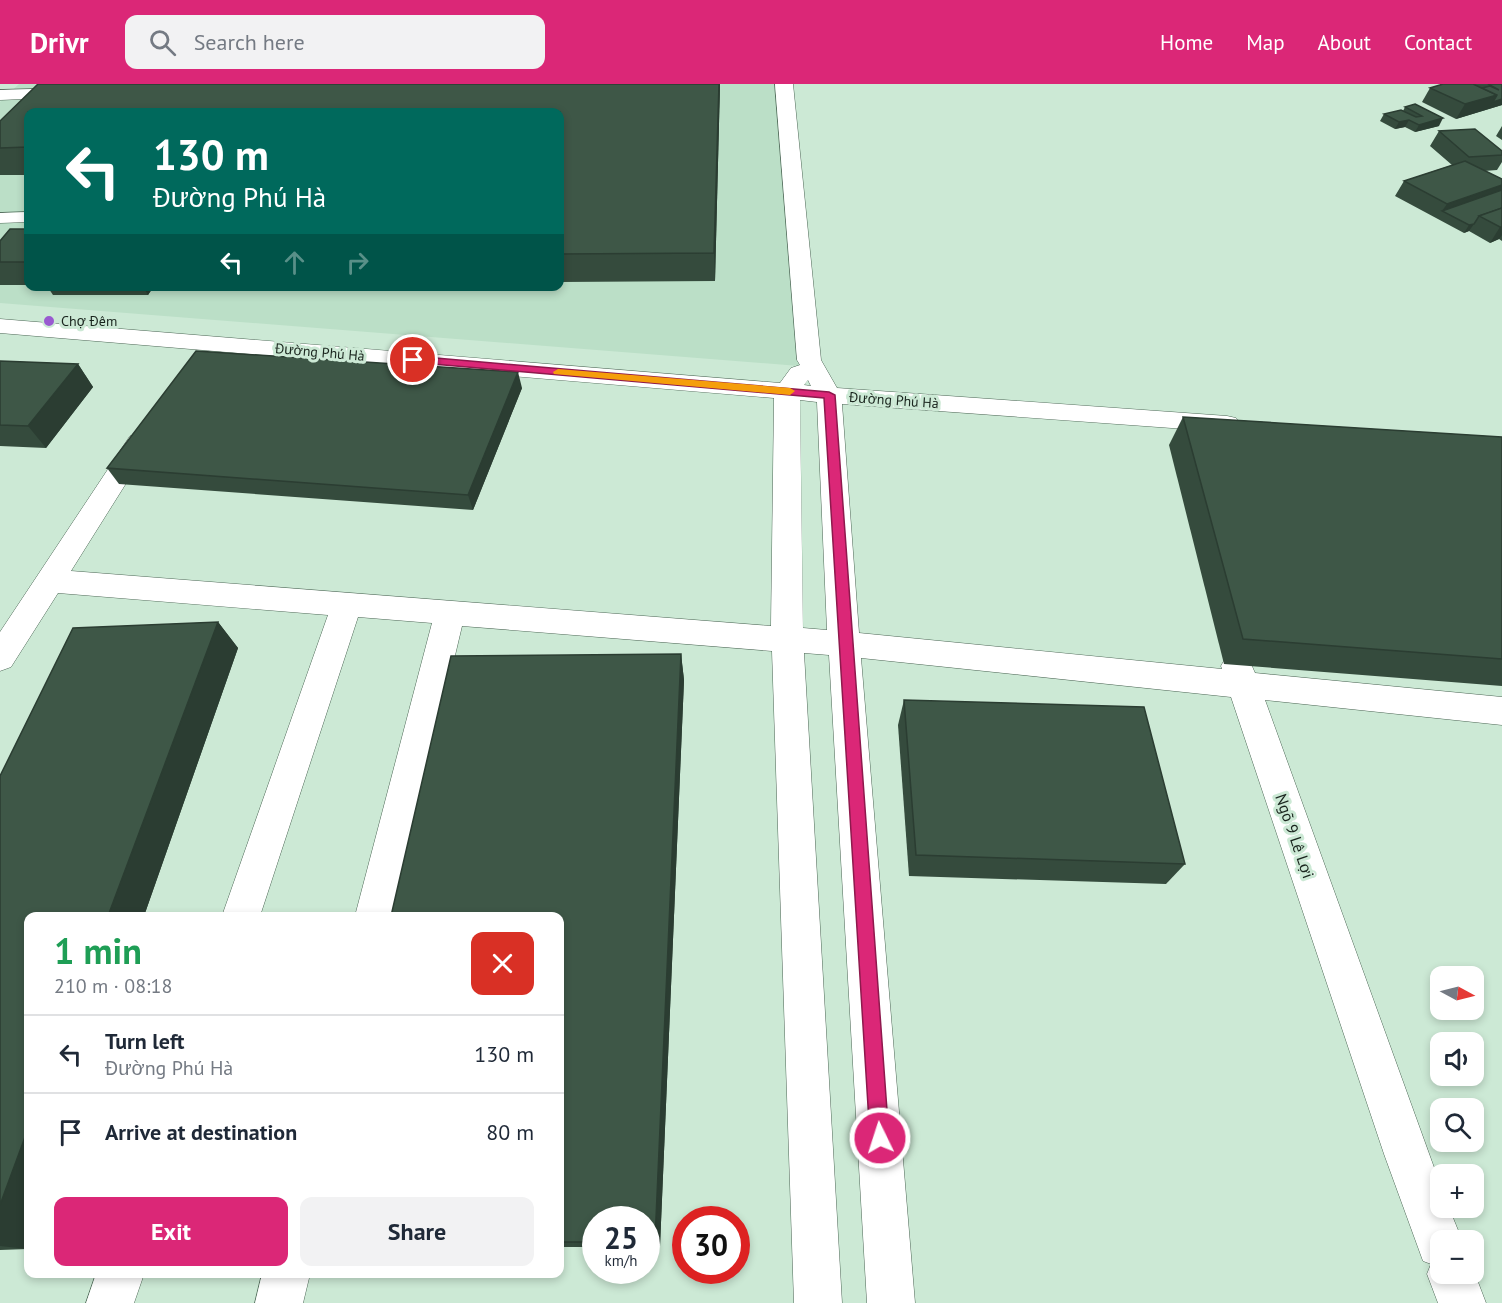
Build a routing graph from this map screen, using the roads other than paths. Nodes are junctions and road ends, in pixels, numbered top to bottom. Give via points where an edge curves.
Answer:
1 (784, 84) edge
2 (69, 89) edge
3 (0, 95) edge
4 (50, 108) edge
5 (24, 217) edge
6 (0, 218) edge
7 (0, 326) edge
8 (203, 342) junction
9 (809, 360) junction
10 (184, 372) edge
11 (787, 391) junction
12 (829, 395) junction
13 (1175, 420) junction
14 (152, 421) edge
15 (1245, 425) edge
16 (1184, 455) edge
17 (50, 581) junction
18 (347, 605) junction
19 (450, 612) junction
20 (1230, 638) edge
21 (787, 641) junction
22 (844, 644) junction
23 (0, 658) edge
24 (1242, 684) junction
25 (1502, 711) edge
26 (242, 912) edge
27 (375, 912) edge
28 (1435, 1230) edge
29 (119, 1278) edge
30 (285, 1278) edge
31 (1455, 1284) edge
32 (110, 1303) edge
33 (279, 1303) edge
34 (818, 1303) edge
35 (891, 1303) edge
36 (1462, 1303) edge

1 - 9 street
2 - 3 street
2 - 4 street
5 - 6 lane
7 - 8 street, Đường Phú Hà
8 - 10 street
8 - 11 street, Đường Phú Hà
9 - 11 street
9 - 12 street
11 - 12 street, Đường Phú Hà
11 - 21 street
12 - 13 street, Đường Phú Hà
12 - 22 street
13 - 15 street, Đường Phú Hà
13 - 16 street
14 - 17 street
17 - 18 street
17 - 23 street
18 - 19 street
18 - 26 street
19 - 21 street
19 - 27 street
20 - 24 street, Ngõ 9 Lê Lợi
21 - 22 street
21 - 34 street
22 - 24 street
22 - 35 street
24 - 25 street
24 - 28 street, Ngõ 9 Lê Lợi
29 - 32 street
30 - 33 street
31 - 36 street

